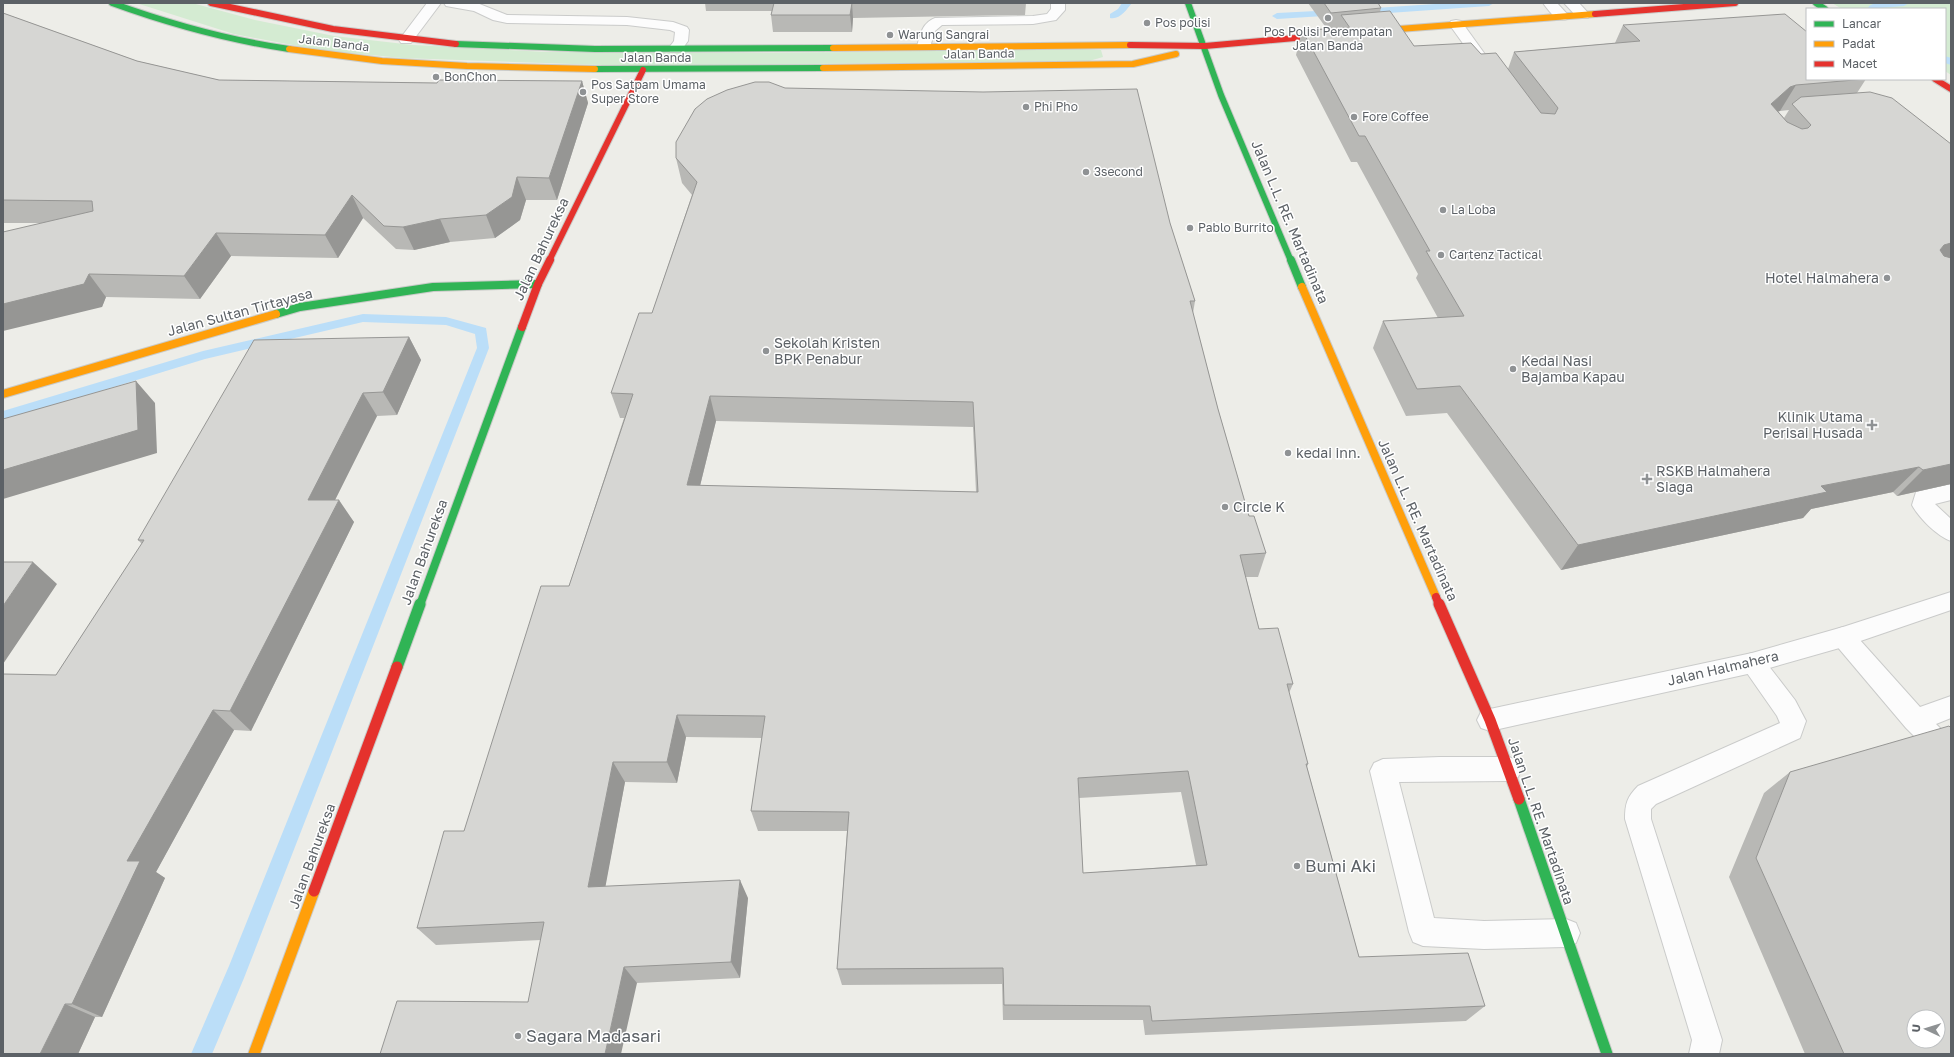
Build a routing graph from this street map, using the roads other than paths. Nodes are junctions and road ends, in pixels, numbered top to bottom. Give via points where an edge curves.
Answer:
1 (112, 3) edge
2 (212, 3) edge
3 (434, 3) edge
4 (451, 3) edge
5 (1058, 3) edge
6 (1188, 3) edge
7 (1550, 3) edge
8 (1571, 3) edge
9 (1735, 3) edge
10 (1583, 15) junction
11 (1562, 16) junction
12 (1456, 24) junction
13 (1364, 32) edge
14 (1340, 34) edge
15 (406, 40) junction
16 (1205, 46) junction
17 (924, 47) junction
18 (675, 49) junction
19 (643, 70) junction
20 (1496, 80) edge
21 (1937, 80) edge
22 (1951, 89) edge
23 (538, 284) junction
24 (3, 394) edge
25 (1951, 492) edge
26 (1951, 532) edge
27 (1951, 601) edge
28 (1843, 637) junction
29 (1752, 663) junction
30 (1951, 707) edge
31 (1490, 720) junction
32 (1915, 720) junction
33 (1951, 756) edge
34 (1509, 769) junction
35 (1566, 933) junction
36 (254, 1054) edge
37 (1607, 1054) edge
38 (1704, 1054) edge

1 - 19 street, Jalan Banda via 200,32 253,44 312,53 382,61 467,66
2 - 15 street, Jalan Banda via 313,27
3 - 15 street
4 - 18 street via 477,7 498,18 507,19 627,21 673,26 682,30
5 - 17 street via 1058,10 1051,17 1033,20 932,23
6 - 16 street, Jalan L.L. RE. Martadinata
7 - 11 street
8 - 10 street
9 - 10 street
10 - 11 street
11 - 12 street
12 - 13 street
12 - 20 street
14 - 16 street, Jalan Banda
15 - 18 street, Jalan Banda via 518,46
16 - 17 street, Jalan Banda via 1126,44
16 - 19 street, Jalan Banda via 1133,64
16 - 31 street, Jalan L.L. RE. Martadinata via 1221,95 1313,313
17 - 18 street, Jalan Banda
19 - 23 street, Jalan Bahureksa
21 - 22 street
23 - 24 street, Jalan Sultan Tirtayasa via 433,287 300,307
23 - 36 street, Jalan Bahureksa
25 - 26 street via 1924,498 1923,505
27 - 28 street, Jalan Halmahera
28 - 29 street, Jalan Halmahera
28 - 32 street
29 - 31 street, Jalan Halmahera
29 - 38 street via 1786,708 1793,721 1791,730 1647,795 1638,804 1638,819 1707,1040
30 - 32 street
31 - 34 street, Jalan L.L. RE. Martadinata
32 - 33 street
34 - 35 street, Jalan L.L. RE. Martadinata
34 - 35 street via 1383,771 1423,932 1484,935
35 - 37 street, Jalan L.L. RE. Martadinata

